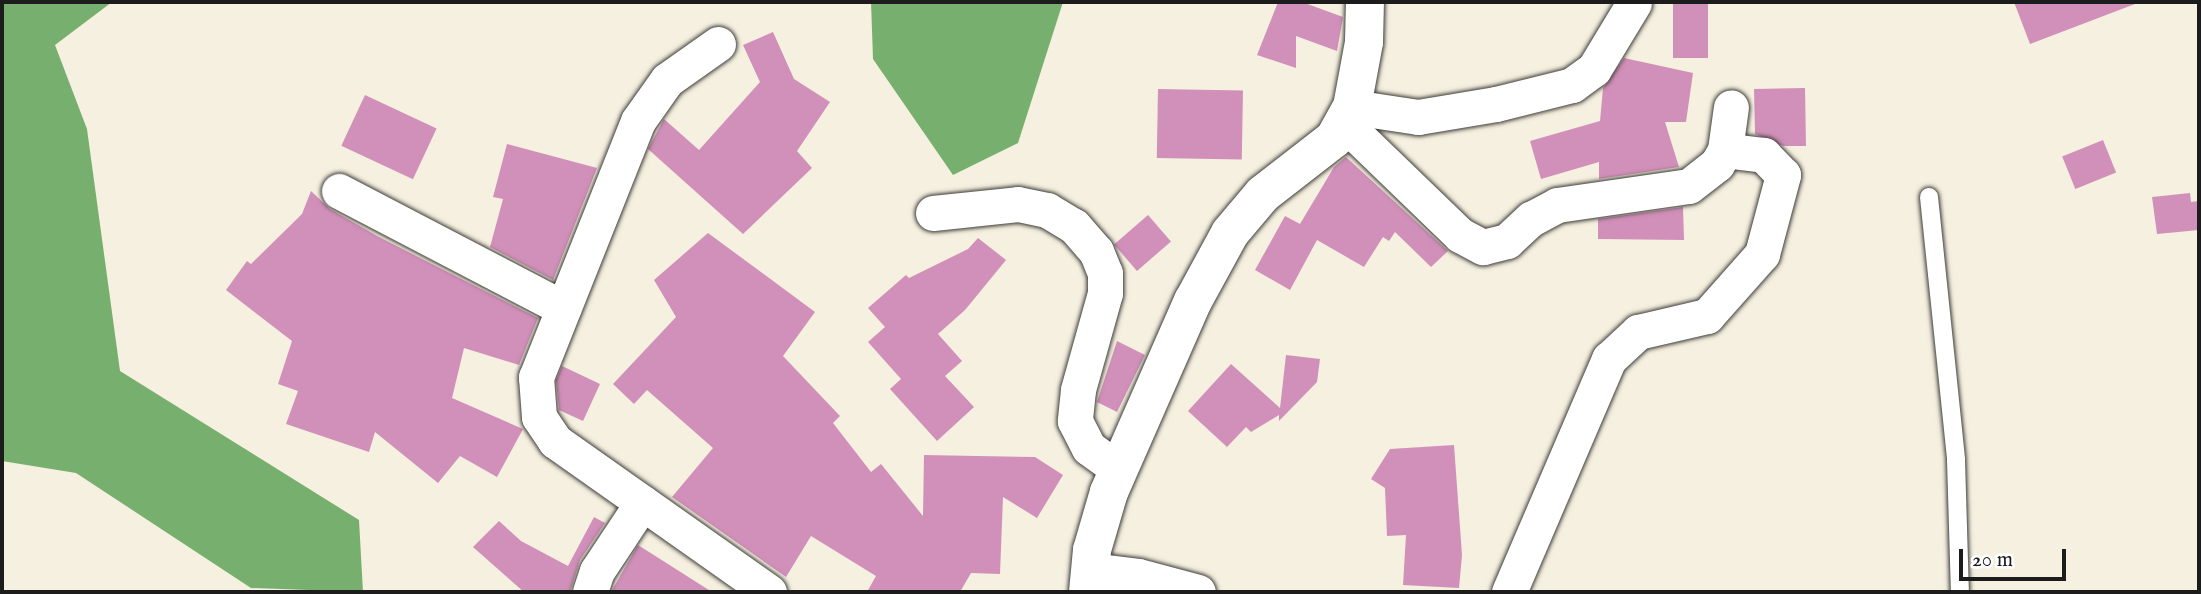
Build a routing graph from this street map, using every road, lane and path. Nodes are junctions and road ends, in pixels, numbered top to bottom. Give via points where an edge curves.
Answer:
1 (1365, 2) edge
2 (1634, 3) edge
3 (718, 44) dead end
4 (1731, 107) dead end
5 (1348, 114) junction
6 (1725, 150) junction
7 (339, 191) dead end
8 (1929, 197) dead end
9 (933, 212) dead end
10 (563, 308) junction
11 (1118, 469) junction
12 (642, 503) junction
13 (1090, 581) edge
14 (590, 592) edge
15 (769, 592) edge
16 (1198, 592) edge
17 (1509, 592) edge
18 (1960, 592) edge

1 - 5 main road via 1364,42
2 - 5 street via 1594,69 1572,85 1418,117
3 - 10 street via 667,80 638,121
4 - 6 street
5 - 6 street via 1460,235 1483,247 1507,241 1537,215 1557,205 1689,186 1717,164
5 - 11 main road via 1334,139 1263,194 1230,233 1193,302
6 - 17 street via 1764,155 1783,176 1762,254 1707,316 1637,332 1609,359
7 - 10 street
8 - 18 lane via 1956,460
9 - 11 street via 1017,204 1047,210 1073,226 1096,251 1105,273 1105,293 1078,390 1075,421 1089,448
10 - 12 street via 536,377 539,417 555,441
11 - 13 main road via 1099,519
12 - 14 street via 597,571
12 - 15 street
13 - 16 street via 1138,576

